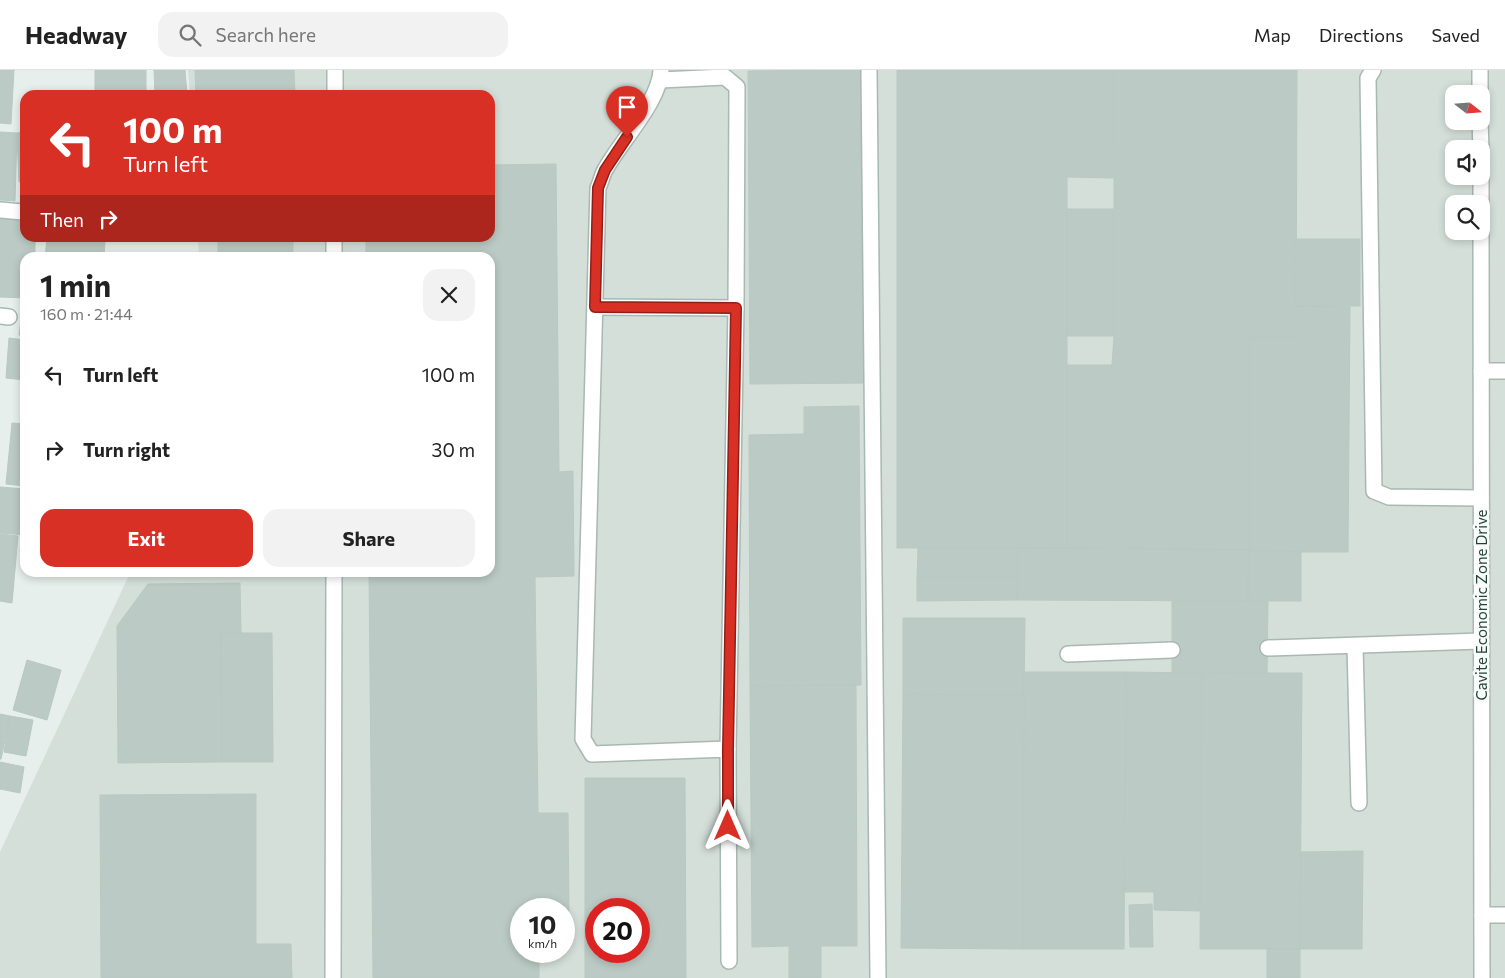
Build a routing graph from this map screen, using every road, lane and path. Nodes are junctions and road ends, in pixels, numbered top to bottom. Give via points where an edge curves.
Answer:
1 (335, 70) edge
2 (869, 70) edge
3 (1373, 70) edge
4 (1480, 70) edge
5 (661, 75) edge
6 (1480, 85) edge
7 (335, 90) edge
8 (0, 210) edge
9 (20, 212) edge
10 (1481, 240) edge
11 (595, 307) junction
12 (736, 308) junction
13 (1481, 371) junction
14 (1505, 371) edge
15 (1481, 498) junction
16 (334, 577) edge
17 (1482, 641) junction
18 (1355, 646) junction
19 (1268, 648) dead end
20 (1172, 650) dead end
21 (1068, 654) dead end
22 (728, 749) junction
23 (1359, 803) dead end
24 (1482, 915) junction
25 (1505, 915) edge
26 (729, 961) dead end
27 (333, 978) edge
28 (878, 978) edge
29 (1482, 978) edge

1 - 7 street
2 - 28 street
3 - 15 street via 1368,78 1374,491 1389,497
4 - 6 street
5 - 11 street via 648,104 605,170 598,188
5 - 12 street via 725,77 737,87
8 - 9 street
10 - 13 street, Cavite Economic Zone Drive
11 - 12 street
11 - 22 street via 583,739 592,754
12 - 22 street
13 - 14 street
13 - 15 street, Cavite Economic Zone Drive
15 - 17 street, Cavite Economic Zone Drive
16 - 27 street
17 - 18 street
17 - 24 street, Cavite Economic Zone Drive
18 - 19 street
18 - 23 street
20 - 21 street
22 - 26 street
24 - 25 street
24 - 29 street, Cavite Economic Zone Drive

